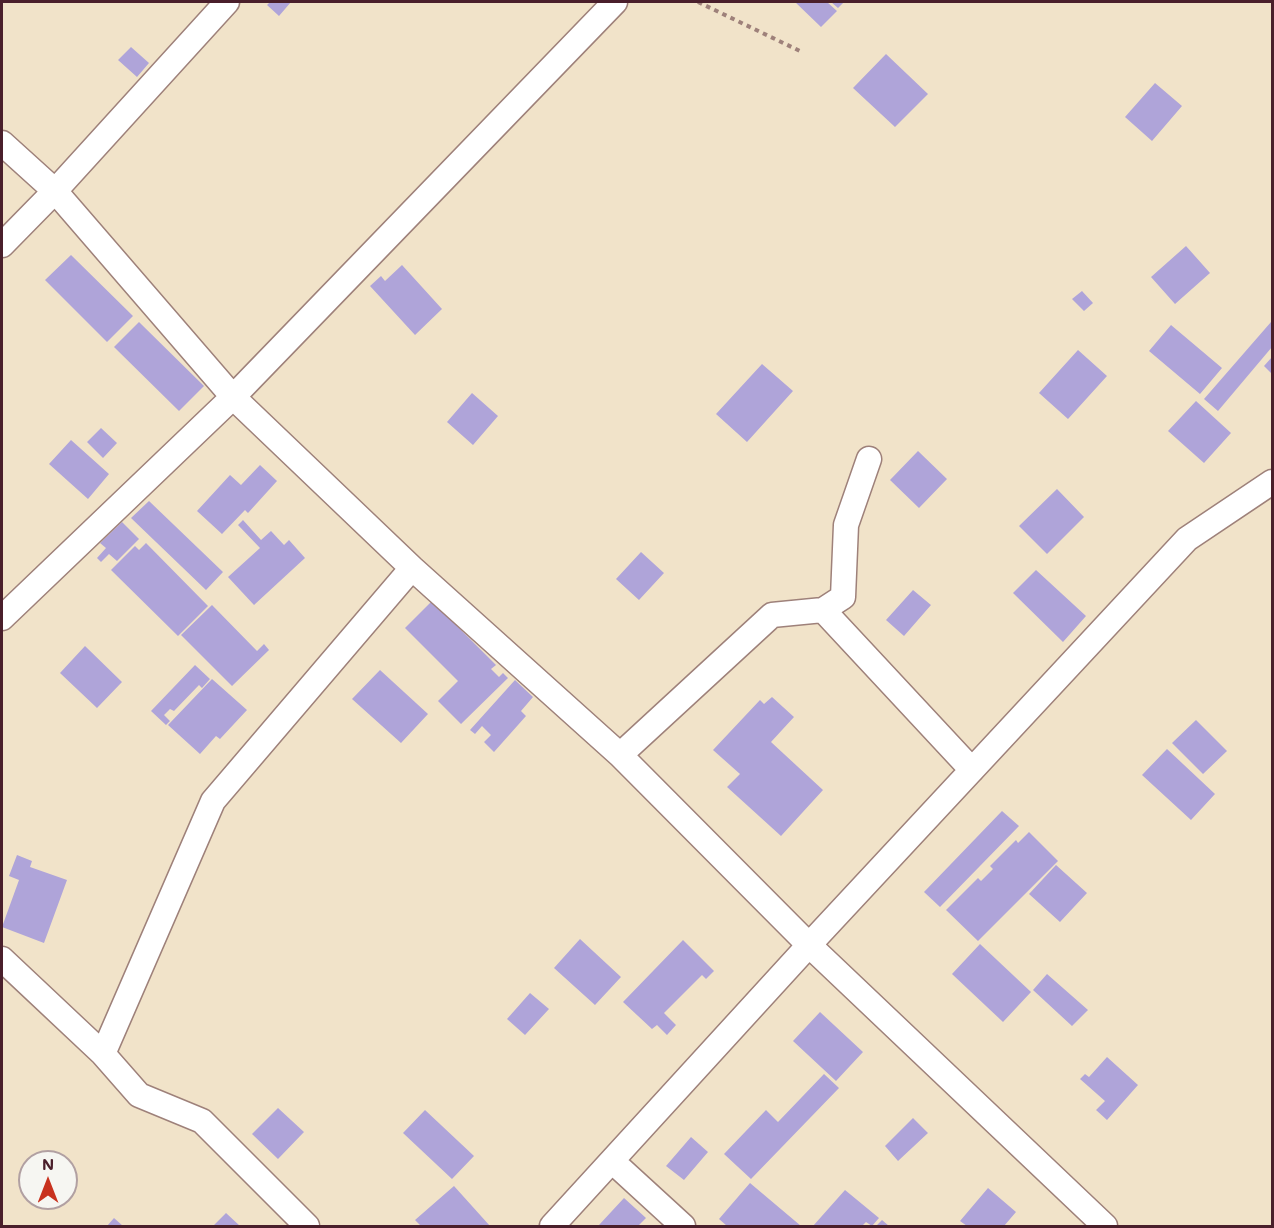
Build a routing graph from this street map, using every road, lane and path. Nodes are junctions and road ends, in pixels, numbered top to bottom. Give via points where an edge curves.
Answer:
1 (227, 2) edge
2 (615, 2) edge
3 (698, 2) edge
4 (802, 52) dead end
5 (2, 143) edge
6 (55, 191) junction
7 (2, 244) edge
8 (233, 398) junction
9 (869, 459) dead end
10 (1272, 482) edge
11 (412, 568) junction
12 (823, 610) junction
13 (2, 618) edge
14 (620, 754) junction
15 (972, 770) junction
16 (809, 945) junction
17 (2, 959) edge
18 (103, 1054) junction
19 (612, 1161) junction
20 (307, 1227) edge
21 (552, 1227) edge
22 (682, 1227) edge
23 (1106, 1227) edge

1 - 6 street
2 - 8 street
3 - 4 path
5 - 6 street
6 - 7 street
6 - 8 street
8 - 11 street
8 - 13 street
9 - 12 street via 846,525 843,597
10 - 15 street via 1187,539
11 - 14 street
11 - 18 street via 213,801
12 - 14 street via 771,615
12 - 15 street
14 - 16 street
15 - 16 street
16 - 19 street
16 - 23 street
17 - 18 street
18 - 20 street via 139,1095 202,1121
19 - 21 street
19 - 22 street

